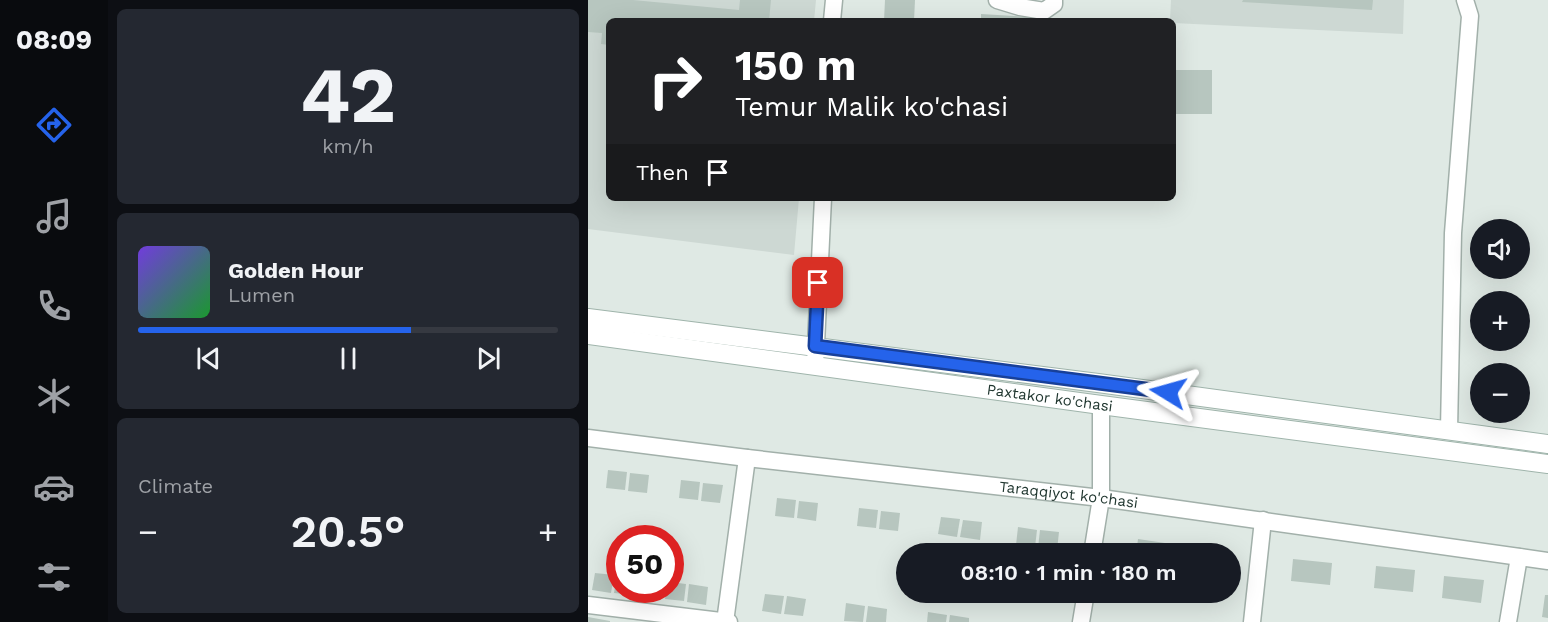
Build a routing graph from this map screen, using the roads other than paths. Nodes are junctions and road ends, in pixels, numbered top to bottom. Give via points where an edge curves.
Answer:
1 (834, 0) edge
2 (997, 0) edge
3 (1054, 0) edge
4 (1466, 0) edge
5 (832, 18) edge
6 (823, 201) edge
7 (588, 318) edge
8 (588, 335) edge
9 (815, 346) junction
10 (815, 365) junction
11 (1101, 405) junction
12 (1449, 430) junction
13 (588, 438) edge
14 (1548, 444) edge
15 (747, 458) junction
16 (1548, 464) edge
17 (1101, 498) junction
18 (1263, 520) junction
19 (1094, 543) edge
20 (1520, 557) junction
21 (1548, 561) edge
22 (1084, 603) edge
23 (588, 605) edge
24 (726, 622) edge
25 (1081, 622) edge
26 (1252, 622) edge
27 (1508, 622) edge

1 - 5 street
2 - 3 street via 1044,11
4 - 12 street via 1470,16 1453,233
6 - 9 street
7 - 9 main road, Paxtakor ko'chasi
8 - 10 main road, Paxtakor ko'chasi
9 - 10 street
9 - 12 main road, Paxtakor ko'chasi
10 - 11 main road, Paxtakor ko'chasi
11 - 16 main road, Paxtakor ko'chasi
11 - 17 street
12 - 14 main road, Paxtakor ko'chasi
13 - 15 street, Taraqqiyot ko'chasi
15 - 17 street, Taraqqiyot ko'chasi
15 - 24 street
17 - 18 street, Taraqqiyot ko'chasi
17 - 19 street
18 - 20 street, Taraqqiyot ko'chasi
18 - 26 street
20 - 21 street, Taraqqiyot ko'chasi
20 - 27 street
22 - 25 street
23 - 24 street

